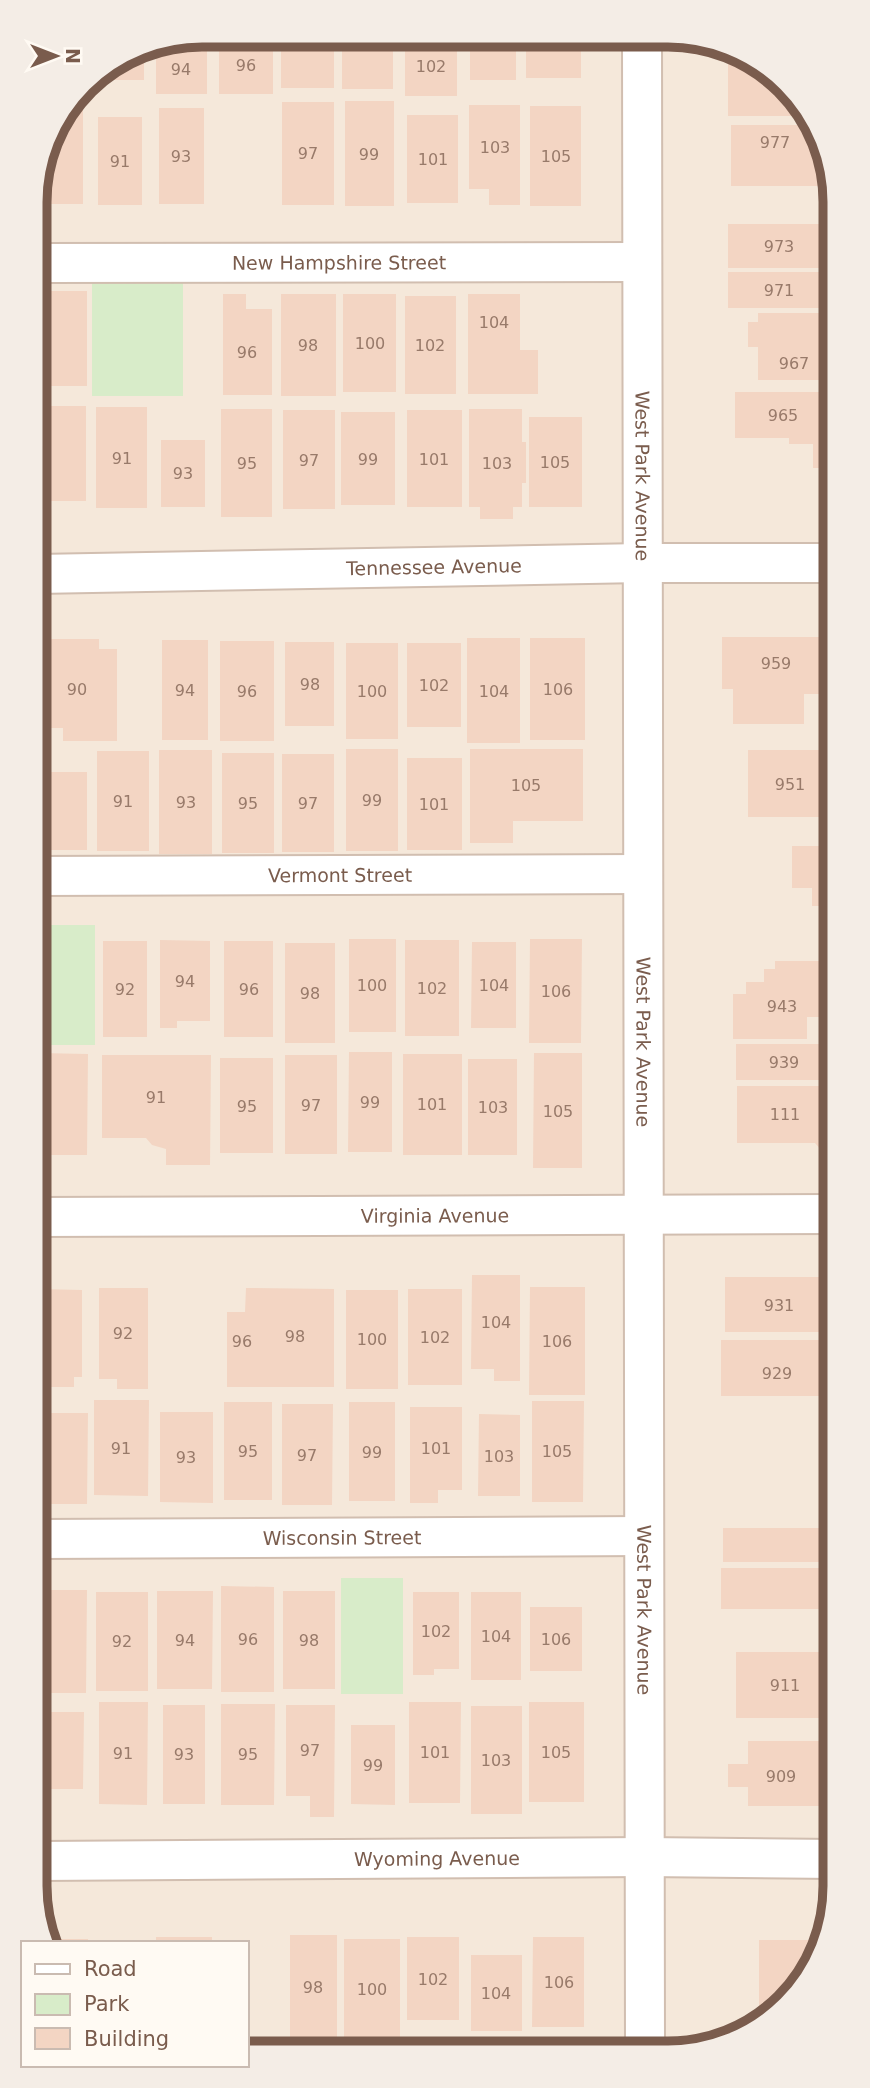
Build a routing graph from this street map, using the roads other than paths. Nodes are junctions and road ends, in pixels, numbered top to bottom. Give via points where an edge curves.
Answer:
1 (642, 47) edge
2 (642, 262) junction
3 (48, 263) edge
4 (642, 563) junction
5 (823, 563) edge
6 (48, 574) edge
7 (643, 874) junction
8 (48, 876) edge
9 (822, 1214) edge
10 (644, 1216) junction
11 (47, 1217) edge
12 (644, 1536) junction
13 (47, 1539) edge
14 (645, 1857) junction
15 (822, 1859) edge
16 (47, 1861) edge
17 (645, 2041) edge

1 - 2 street, West Park Avenue
2 - 3 street, New Hampshire Street
2 - 4 street, West Park Avenue
4 - 5 street, Tennessee Avenue
4 - 6 street, Tennessee Avenue
4 - 7 street, West Park Avenue
7 - 8 street, Vermont Street
7 - 10 street, West Park Avenue
9 - 10 street, Virginia Avenue
10 - 11 street, Virginia Avenue
10 - 12 street, West Park Avenue
12 - 13 street, Wisconsin Street
12 - 14 street, West Park Avenue
14 - 15 street, Wyoming Avenue
14 - 16 street, Wyoming Avenue
14 - 17 street, West Park Avenue

